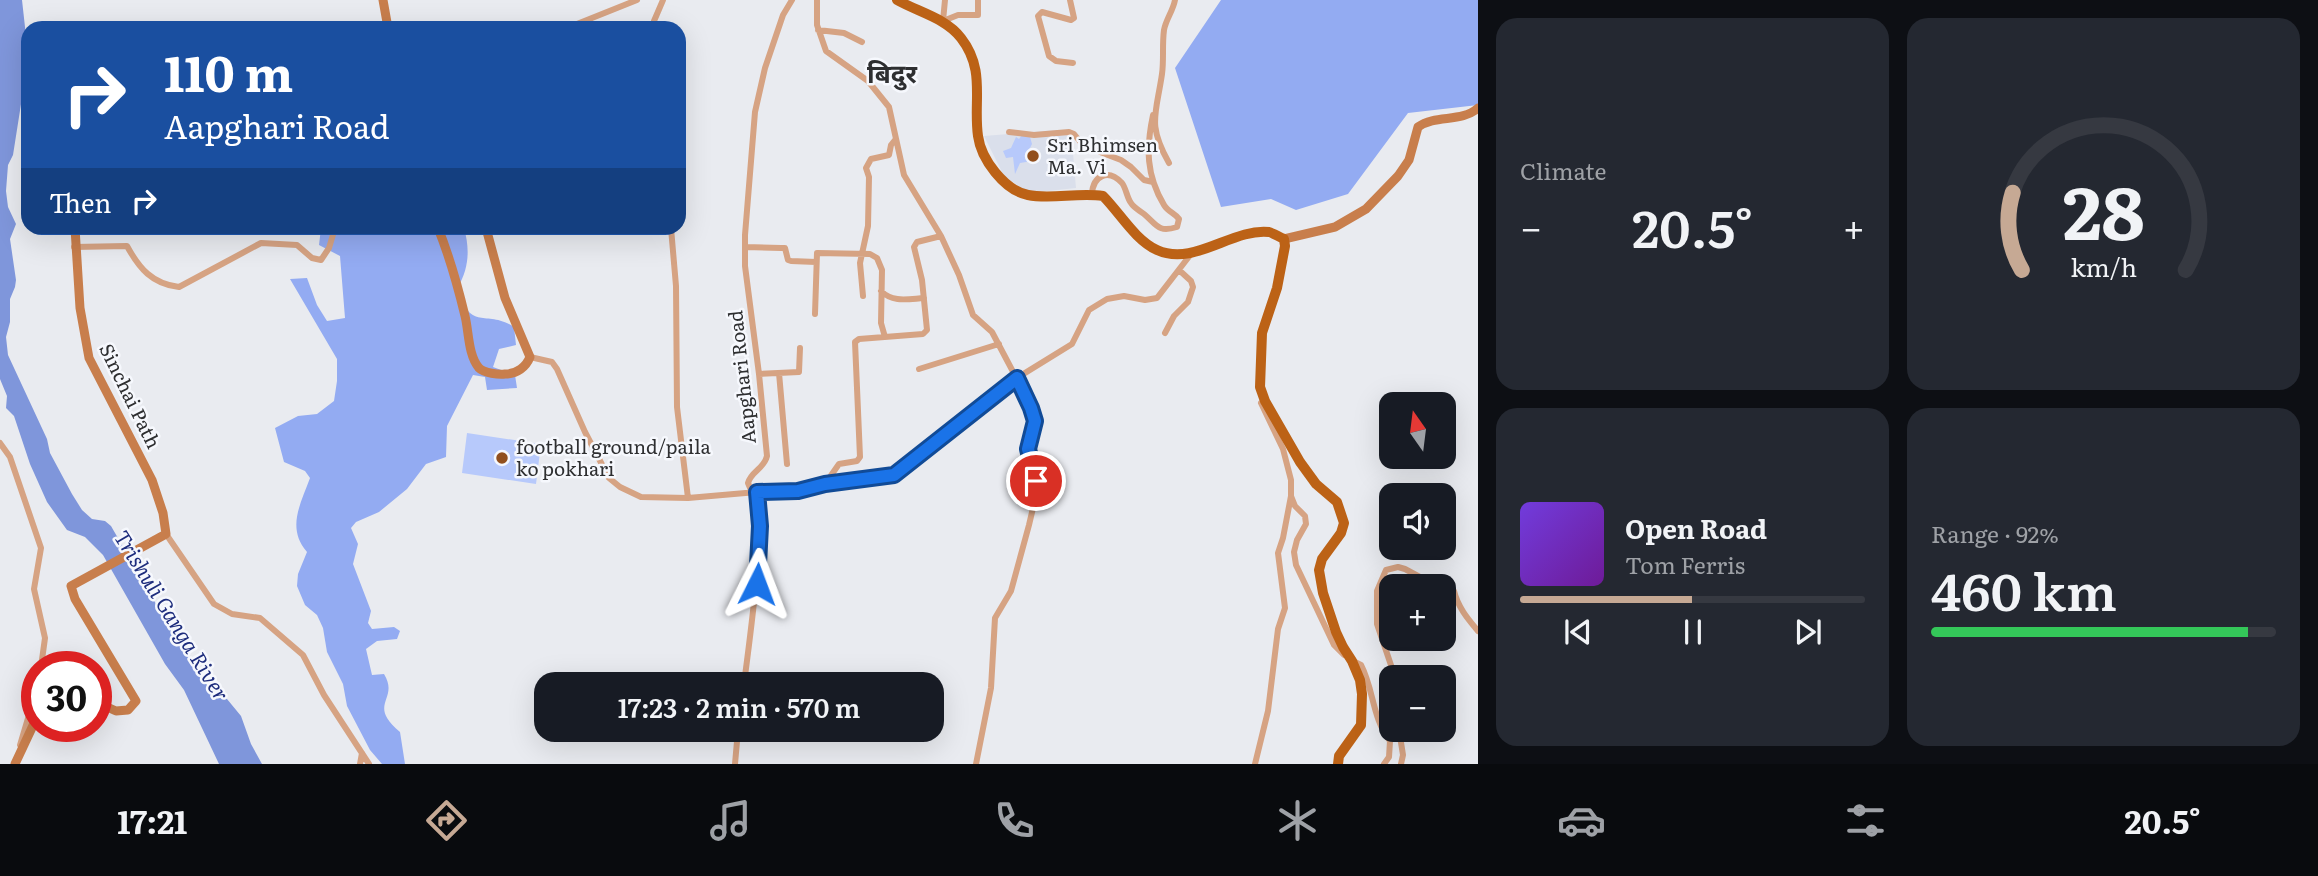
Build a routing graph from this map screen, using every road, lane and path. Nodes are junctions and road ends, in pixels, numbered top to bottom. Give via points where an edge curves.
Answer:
1 (383, 0) edge
2 (637, 0) edge
3 (663, 0) edge
4 (792, 0) edge
5 (817, 0) edge
6 (897, 0) edge
7 (945, 0) edge
8 (978, 0) edge
9 (1070, 0) edge
10 (1174, 0) edge
11 (387, 21) edge
12 (584, 21) edge
13 (654, 21) edge
14 (943, 21) junction
15 (818, 30) junction
16 (862, 42) dead end
17 (1073, 63) dead end
18 (1478, 108) edge
19 (1153, 115) junction
20 (1009, 132) dead end
21 (895, 139) junction
22 (1169, 163) dead end
23 (1153, 182) junction
24 (1092, 194) junction
25 (75, 235) edge
26 (333, 235) edge
27 (440, 235) edge
28 (488, 235) edge
29 (672, 235) edge
30 (941, 236) junction
31 (1284, 239) junction
32 (74, 247) junction
33 (745, 247) junction
34 (1194, 251) junction
35 (861, 253) junction
36 (816, 262) junction
37 (1179, 270) junction
38 (881, 290) junction
39 (863, 296) dead end
40 (924, 298) junction
41 (815, 314) dead end
42 (1165, 333) dead end
43 (885, 337) junction
44 (999, 344) junction
45 (800, 348) dead end
46 (530, 357) junction
47 (919, 369) dead end
48 (779, 373) junction
49 (759, 374) junction
50 (1017, 378) junction
51 (1260, 387) junction
52 (0, 443) edge
53 (787, 464) dead end
54 (825, 484) junction
55 (757, 492) junction
56 (1291, 496) junction
57 (688, 498) junction
58 (166, 534) junction
59 (1478, 631) edge
60 (43, 651) edge
61 (106, 651) edge
62 (112, 661) edge
63 (1352, 661) junction
64 (1391, 665) edge
65 (746, 672) edge
66 (112, 709) edge
67 (21, 742) edge
68 (25, 742) edge
69 (737, 742) edge
70 (1401, 742) edge
71 (362, 753) junction
72 (15, 762) edge
73 (360, 764) edge
74 (369, 764) edge
75 (735, 764) edge
76 (976, 764) edge
77 (1255, 764) edge
78 (1338, 764) edge
79 (1384, 764) edge
80 (1401, 764) edge

1 - 11 street
2 - 12 street
3 - 13 street
4 - 33 street, Aapghari Road via 765,68 755,112
5 - 15 street
6 - 14 main road
7 - 14 street
8 - 14 street via 978,15
9 - 17 street via 1071,20 1042,12 1038,16 1049,55
10 - 19 street via 1164,34 1163,72
14 - 24 main road via 961,37 975,62 978,136 983,154 1000,178 1027,195
15 - 16 street via 844,33
15 - 21 street via 826,51 882,96 889,107
18 - 31 street via 1468,115 1418,127 1409,160 1366,209 1335,227
19 - 22 street via 1157,141
19 - 23 street via 1147,142
20 - 23 street via 1069,132 1082,144 1121,160
21 - 30 street via 904,175
21 - 35 street via 889,155 868,163 869,226
23 - 24 street via 1164,207 1179,219 1177,227 1166,230 1156,226 1132,206 1122,183 1114,178 1097,178
24 - 34 main road via 1103,196 1156,250 1178,255
25 - 32 street, Sinchai Path
26 - 32 street via 321,260 297,245 261,243 179,287 153,279 139,267 127,246
27 - 46 street via 479,367 506,374 518,371
28 - 46 street via 505,298
29 - 57 street via 677,286 677,407
30 - 40 street via 914,247
30 - 44 street via 973,315
31 - 34 main road via 1270,232
31 - 51 main road via 1277,288 1262,333
32 - 58 street, Sinchai Path via 89,358 152,480
33 - 36 street via 781,247 788,260
33 - 49 street, Aapghari Road
34 - 37 street
35 - 36 street via 817,253
35 - 38 street via 880,263
35 - 39 street
36 - 41 street
37 - 42 street via 1193,287 1188,302
37 - 50 street via 1157,298 1107,299 1090,310 1072,344
38 - 40 street via 898,300
38 - 43 street
40 - 43 street via 927,330 923,334
43 - 54 street via 855,342 860,457 839,464
44 - 47 street
44 - 50 street
45 - 48 street via 799,372
46 - 57 street via 552,362 557,369 609,478 641,497
48 - 49 street
48 - 53 street
49 - 55 street, Aapghari Road via 767,456 750,475 748,484
50 - 54 street via 894,475
50 - 76 street via 1035,421 1028,456 1037,491 1011,591 995,618 991,688
51 - 56 street via 1261,402 1283,449
51 - 63 main road via 1300,462 1342,513 1341,533 1322,559 1320,570 1336,632
52 - 60 street via 10,457 41,548 34,589 45,638
54 - 55 street via 798,491
55 - 57 street
55 - 65 street via 757,584
56 - 63 street via 1306,524 1294,552 1296,565 1334,645
56 - 77 street via 1278,553 1285,608
58 - 61 street via 71,586
58 - 71 street via 214,604 232,614 260,618 303,655
59 - 64 street via 1445,584 1431,583 1398,567 1387,570 1377,591 1377,624
62 - 66 street via 136,701 128,710
63 - 78 main road via 1362,694 1361,725
63 - 79 street via 1362,664 1381,729 1390,741
67 - 72 street
68 - 72 street
69 - 75 street
70 - 80 street
71 - 73 street
71 - 74 street

